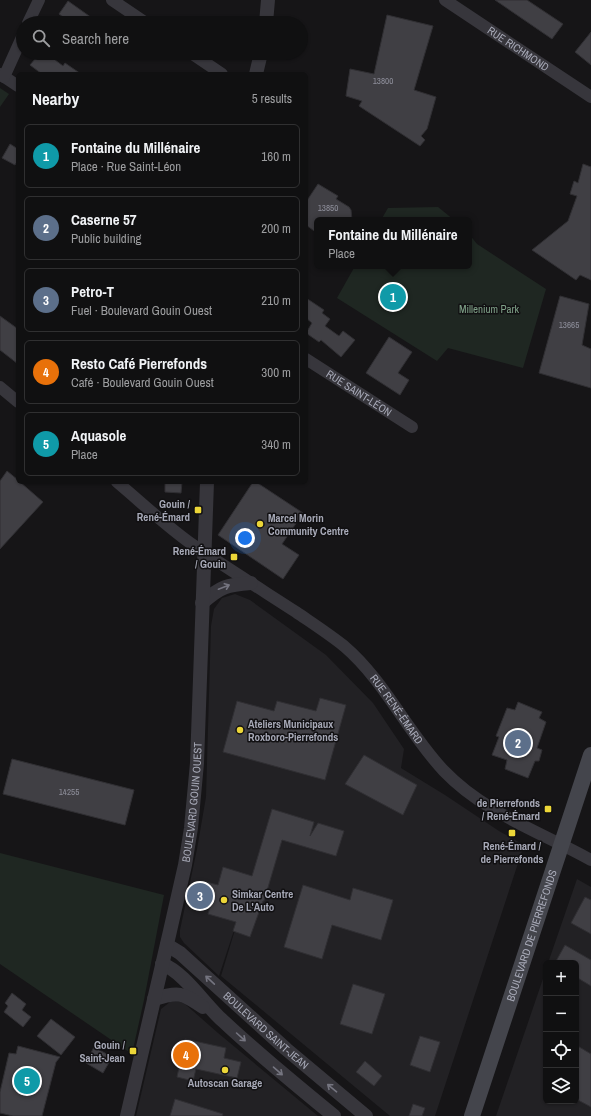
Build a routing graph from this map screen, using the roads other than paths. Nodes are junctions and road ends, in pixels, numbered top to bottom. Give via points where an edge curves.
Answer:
1 (39, 0) edge
2 (112, 0) edge
3 (268, 0) edge
4 (445, 0) edge
5 (31, 16) edge
6 (136, 16) edge
7 (267, 16) edge
8 (16, 49) edge
9 (201, 60) edge
10 (259, 60) edge
11 (219, 72) edge
12 (256, 72) edge
13 (2, 76) edge
14 (16, 85) edge
15 (591, 98) edge
16 (308, 360) edge
17 (0, 387) edge
18 (16, 400) edge
19 (412, 427) dead end
20 (119, 484) edge
21 (207, 484) edge
22 (204, 552) junction
23 (251, 583) junction
24 (202, 603) junction
25 (591, 755) edge
26 (561, 844) junction
27 (591, 860) edge
28 (167, 945) junction
29 (162, 964) junction
30 (154, 1000) junction
31 (220, 1019) junction
32 (127, 1116) edge
33 (334, 1116) edge
34 (366, 1116) edge
35 (472, 1116) edge

1 - 5 street
2 - 6 street
3 - 7 street
4 - 15 street, RUE RICHMOND
8 - 13 street
9 - 11 street
10 - 12 street
13 - 14 street
16 - 19 street, RUE SAINT-LÉON
17 - 18 street
20 - 22 street, RUE RENÉ-ÉMARD via 167,525
21 - 22 street, BOULEVARD GOUIN OUEST
22 - 23 street, RUE RENÉ-ÉMARD
22 - 24 street, BOULEVARD GOUIN OUEST
24 -> 23 street via 224,587
23 - 26 street, RUE RENÉ-ÉMARD via 322,630 354,655 380,685 433,759 462,788 534,832
24 - 28 street, BOULEVARD GOUIN OUEST via 196,785 188,844
25 - 26 main road, BOULEVARD DE PIERREFONDS
26 - 27 street, RUE RENÉ-ÉMARD
26 - 35 main road, BOULEVARD DE PIERREFONDS
28 - 29 street, BOULEVARD GOUIN OUEST
34 -> 28 street, BOULEVARD SAINT-JEAN via 286,1049 180,952
29 - 30 street, BOULEVARD GOUIN OUEST
29 - 31 street, BOULEVARD SAINT-JEAN via 170,967
30 - 31 street via 180,994
30 - 32 street, BOULEVARD GOUIN OUEST
31 -> 33 street, BOULEVARD SAINT-JEAN

